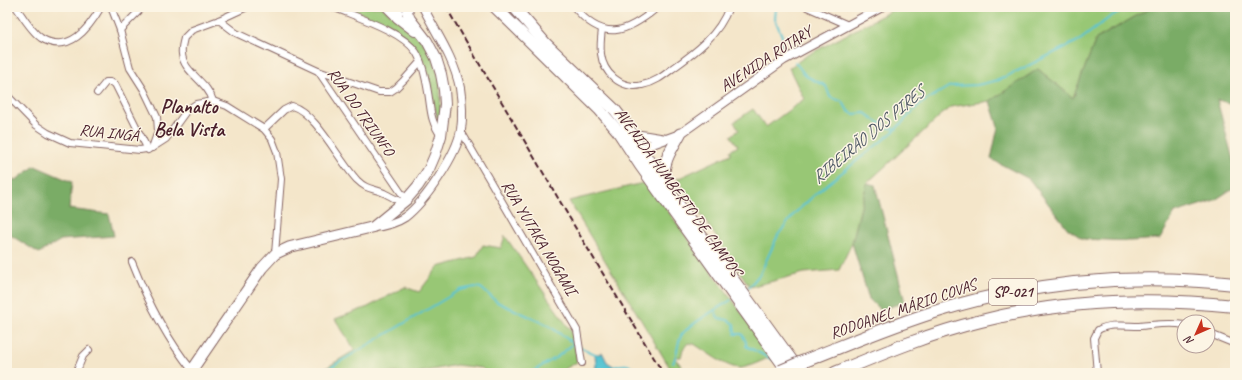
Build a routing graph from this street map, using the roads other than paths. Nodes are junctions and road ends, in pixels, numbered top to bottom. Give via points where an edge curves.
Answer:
1 (16, 7) edge
2 (101, 7) edge
3 (111, 7) edge
4 (143, 7) edge
5 (247, 7) edge
6 (333, 7) edge
7 (408, 7) edge
8 (423, 7) edge
9 (495, 7) edge
10 (574, 7) edge
11 (644, 7) edge
12 (658, 7) edge
13 (730, 7) edge
14 (807, 7) edge
15 (882, 7) edge
16 (514, 8) edge
17 (396, 9) edge
18 (649, 14) junction
19 (219, 20) junction
20 (848, 25) junction
21 (602, 29) junction
22 (120, 30) junction
23 (427, 41) junction
24 (420, 62) junction
25 (318, 71) junction
26 (98, 93) dead end
27 (7, 95) edge
28 (213, 101) junction
29 (264, 129) junction
30 (461, 131) junction
31 (680, 134) junction
32 (441, 136) junction
33 (628, 137) junction
34 (667, 139) junction
35 (150, 149) junction
36 (637, 153) junction
37 (663, 184) junction
38 (405, 202) junction
39 (373, 227) junction
40 (275, 254) junction
41 (132, 262) dead end
42 (1235, 284) edge
43 (1235, 306) edge
44 (1176, 324) edge
45 (1216, 336) edge
46 (1235, 344) edge
47 (89, 350) dead end
48 (582, 364) dead end
49 (802, 367) edge
50 (190, 371) edge
51 (783, 372) edge
52 (76, 373) edge
53 (835, 373) edge
54 (1097, 373) edge

1 - 2 street via 40,37 49,42 59,43 70,41 81,34
3 - 22 street
4 - 22 street
5 - 19 street
6 - 24 street via 394,33 407,42
7 - 23 main road via 410,19
8 - 30 street via 452,62 462,102
9 - 16 highway via 507,15
9 - 33 highway, AVENIDA HUMBERTO DE CAMPOS
10 - 21 street via 583,18
11 - 18 street
12 - 18 street
13 - 21 street via 706,43 659,78 642,86 630,86 619,82 605,68 601,55
14 - 20 street
15 - 20 street, AVENIDA ROTARY
16 - 33 highway, AVENIDA HUMBERTO DE CAMPOS via 546,44 615,110
17 - 23 main road
18 - 21 street via 630,27
19 - 25 street, RUA DO TRIUNFO via 236,33
19 - 28 street via 192,30 184,38 182,47 184,63 207,88
20 - 31 street, AVENIDA ROTARY via 784,60
22 - 35 street via 130,68 157,117 158,131
23 - 32 main road via 439,64 444,90
24 - 25 street via 390,92 379,92
24 - 32 street via 433,123
25 - 38 street, RUA DO TRIUNFO
26 - 35 street via 106,82 115,84
27 - 35 street, RUA INGÁ via 36,125 70,143
28 - 29 street via 228,106
28 - 35 street via 196,104 187,110 166,139
29 - 38 street via 284,110 292,106 299,108 306,113 356,179 370,190
29 - 40 street via 272,139 277,152 281,179
30 - 39 street via 446,165 419,204 396,222
30 - 48 street, RUA YUTAKA NOGAMI via 577,330
31 - 34 street, AVENIDA ROTARY
31 - 37 highway via 668,154 663,170
32 - 38 main road via 429,169
33 - 34 street via 646,135
33 - 36 highway, AVENIDA HUMBERTO DE CAMPOS
34 - 36 street, AVENIDA ROTARY via 647,146
36 - 37 highway, AVENIDA HUMBERTO DE CAMPOS
36 - 51 highway, AVENIDA HUMBERTO DE CAMPOS
37 - 49 highway, AVENIDA HUMBERTO DE CAMPOS
38 - 39 main road
39 - 40 main road via 290,247
40 - 50 main road via 262,268
41 - 50 street via 152,307
42 - 49 highway, RODOANEL MÁRIO COVAS / SP-021 via 1153,280 1094,282 1011,292 941,310 888,328
43 - 53 highway, SP-021 via 1139,301 1095,303 1018,313 947,330
44 - 54 street via 1106,327 1098,330 1094,338
45 - 46 street
47 - 52 street via 83,356
49 - 51 highway, RODOANEL MÁRIO COVAS / SP-021, bridge

